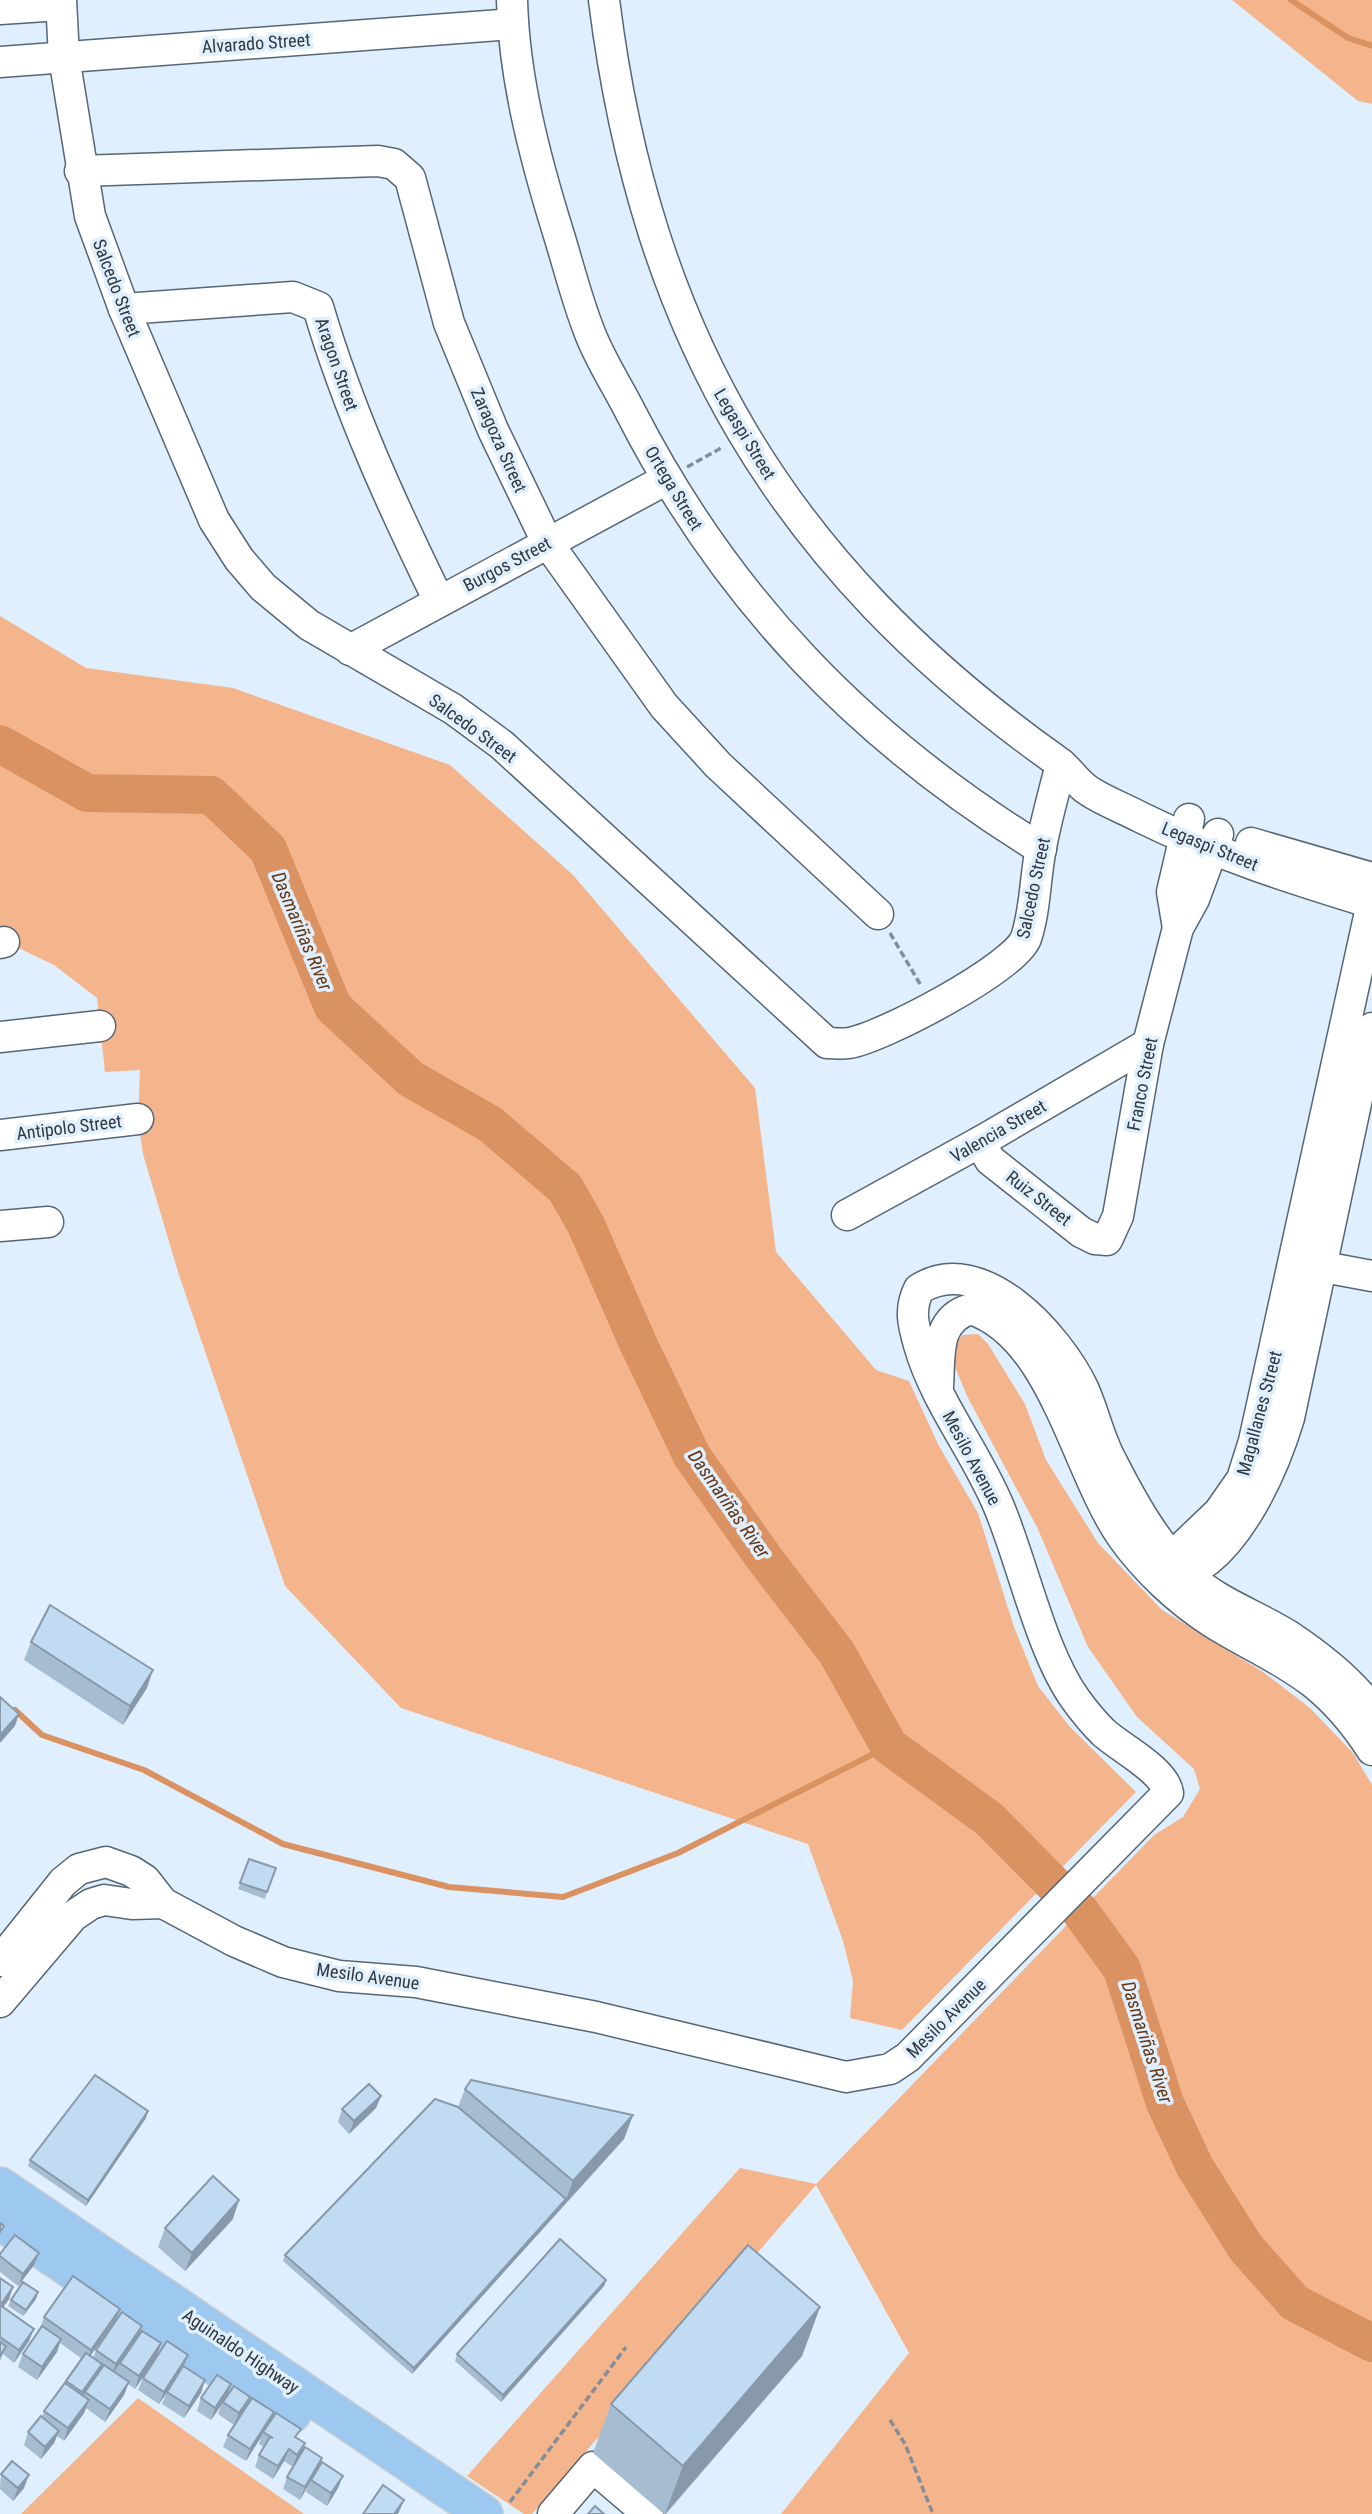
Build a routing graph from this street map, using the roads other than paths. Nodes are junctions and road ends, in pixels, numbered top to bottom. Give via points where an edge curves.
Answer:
1 (604, 0) edge
2 (61, 2) edge
3 (0, 9) edge
4 (512, 12) edge
5 (64, 57) junction
6 (0, 62) edge
7 (80, 171) junction
8 (124, 309) junction
9 (665, 480) junction
10 (547, 542) junction
11 (439, 601) junction
12 (350, 650) junction
13 (1061, 764) junction
14 (1186, 828) junction
15 (1215, 841) junction
16 (1041, 849) junction
17 (1372, 878) edge
18 (1372, 903) edge
19 (878, 914) road end
20 (1178, 928) junction
21 (100, 1026) dead end
22 (1372, 1028) edge
23 (0, 1037) edge
24 (1148, 1044) junction
25 (138, 1119) dead end
26 (0, 1135) edge
27 (980, 1142) junction
28 (847, 1215) dead end
29 (47, 1222) dead end
30 (0, 1226) edge
31 (1107, 1240) joint
32 (1308, 1264) junction
33 (1372, 1276) edge
34 (938, 1394) junction
35 (1174, 1570) junction
36 (1372, 1710) edge
37 (1372, 1749) edge
38 (163, 1903) junction
39 (0, 1961) edge
40 (0, 2002) edge
41 (0, 2186) edge
42 (0, 2221) edge
43 (614, 2471) dead end
44 (496, 2509) edge
45 (651, 2512) edge
46 (441, 2514) edge
47 (553, 2514) edge
48 (577, 2514) edge

1 - 13 street, Legaspi Street via 628,146 653,234 685,323 743,435 831,560 878,609 955,683
2 - 3 street
2 - 5 street, Salcedo Street
4 - 5 street, Alvarado Street
4 - 9 street, Ortega Street via 535,160 588,330
5 - 6 street, Alvarado Street
5 - 7 street, Salcedo Street
7 - 8 street, Salcedo Street via 89,216
7 - 10 street, Zaragoza Street via 394,164 410,177 449,323 493,430
8 - 11 street, Aragon Street via 293,297 318,307 381,482
8 - 12 street, Salcedo Street via 214,520 239,559 263,587 309,625
9 - 10 street, Burgos Street
9 - 16 street, Ortega Street via 743,592 812,669 971,806
10 - 11 street, Burgos Street
10 - 19 street, Zaragoza Street via 664,706 743,790
11 - 12 street, Burgos Street
12 - 16 street, Salcedo Street via 453,709 502,745 827,1043 872,1036 1018,953 1026,938
13 - 14 street, Legaspi Street via 1087,790
13 - 16 street, Salcedo Street
14 - 15 street, Legaspi Street
14 - 20 street, Franco Street via 1172,892
15 - 17 street, Legaspi Street
15 - 18 street, Legaspi Street
15 - 20 street, Franco Street
18 - 32 street, Magallanes Street
20 - 24 street, Franco Street
21 - 23 street
22 - 32 street, Magallanes Street
24 - 27 street, Valencia Street
24 - 31 street, Franco Street via 1118,1216
25 - 26 street, Antipolo Street
27 - 28 street, Valencia Street
27 - 31 street, Ruiz Street via 990,1160 1081,1232
29 - 30 street
32 - 33 street
32 - 35 street, Magallanes Street via 1242,1479
34 - 35 street, Mesilo Avenue via 941,1341 949,1320 971,1309 1000,1323 1059,1401 1084,1469 1124,1539
34 - 35 street, Mesilo Avenue via 912,1320 912,1303 919,1289 941,1280 965,1281 1017,1304 1041,1326 1083,1387 1109,1458
34 - 38 street, Mesilo Avenue via 999,1505 1053,1657 1074,1698 1103,1732 1161,1778 1168,1793 919,2046 890,2069 846,2077 596,2017 416,1982 340,1976 283,1962
35 - 36 street, Mesilo Avenue via 1288,1636 1328,1665
35 - 37 street, Mesilo Avenue via 1213,1622 1313,1683
38 - 39 street, Mesilo Avenue via 145,1880 131,1871 106,1861 79,1869 63,1882
38 - 40 street, Mesilo Avenue via 91,1903 73,1916
41 - 44 main road, Aguinaldo Highway
42 - 46 main road, Aguinaldo Highway
43 - 48 street
45 - 47 street via 593,2468

